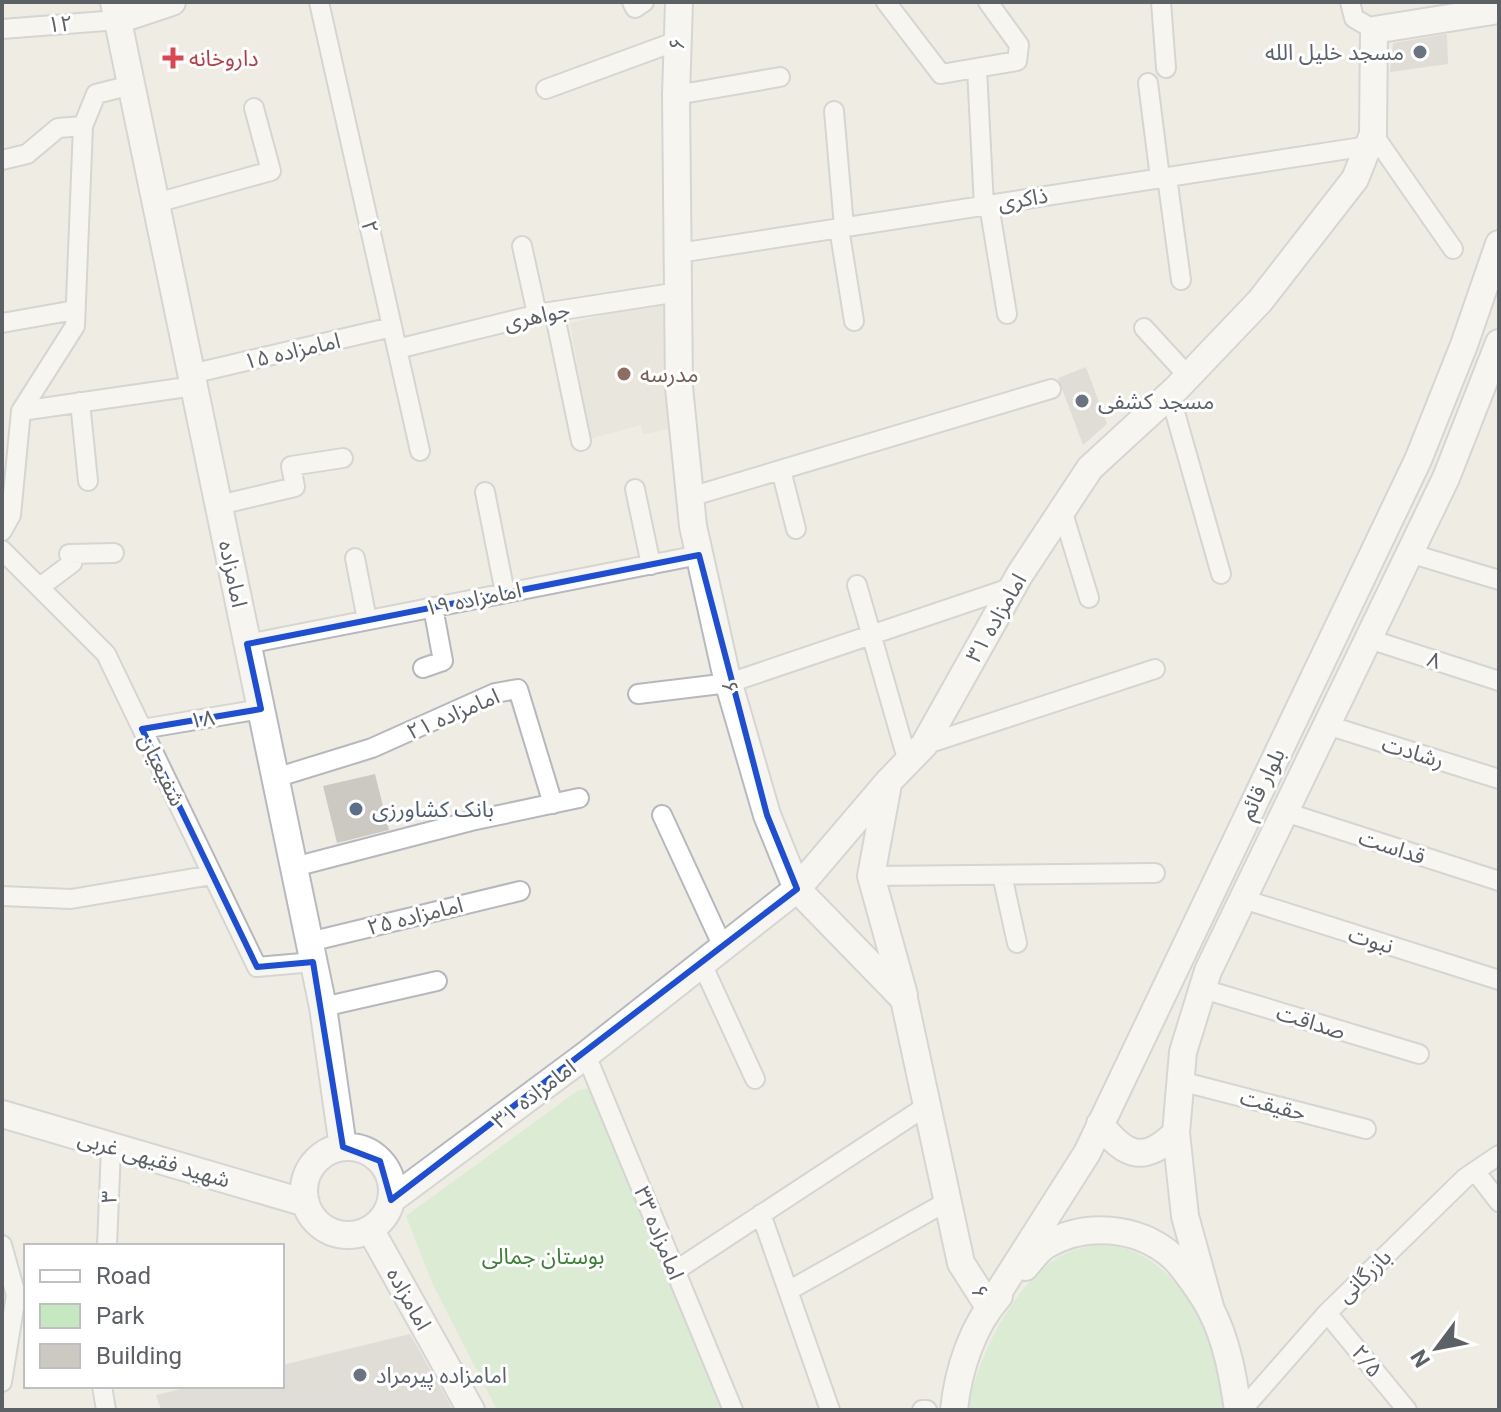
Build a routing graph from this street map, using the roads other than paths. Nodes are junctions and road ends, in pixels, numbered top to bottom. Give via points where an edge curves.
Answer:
1 (172, 2) edge
2 (319, 2) edge
3 (632, 2) edge
4 (644, 2) edge
5 (679, 2) edge
6 (886, 2) edge
7 (988, 2) edge
8 (1161, 2) edge
9 (1350, 2) edge
10 (1499, 10) edge
11 (116, 11) edge
12 (2, 29) edge
13 (1374, 30) junction
14 (677, 41) junction
15 (1166, 68) dead end
16 (972, 70) junction
17 (780, 77) dead end
18 (1148, 83) dead end
19 (131, 85) junction
20 (546, 89) dead end
21 (676, 95) junction
22 (254, 108) dead end
23 (834, 111) dead end
24 (83, 126) junction
25 (1370, 140) junction
26 (2, 160) edge
27 (1163, 178) junction
28 (156, 203) junction
29 (986, 205) junction
30 (842, 228) junction
31 (1499, 244) edge
32 (522, 246) dead end
33 (1453, 249) dead end
34 (679, 253) junction
35 (1181, 280) dead end
36 (679, 292) junction
37 (75, 310) junction
38 (546, 313) junction
39 (1007, 314) dead end
40 (854, 321) dead end
41 (2, 323) edge
42 (392, 327) junction
43 (1144, 328) dead end
44 (1499, 343) edge
45 (397, 349) junction
46 (1493, 377) edge
47 (193, 380) junction
48 (1179, 386) junction
49 (1051, 389) dead end
50 (80, 402) junction
51 (21, 411) junction
52 (581, 441) dead end
53 (420, 451) dead end
54 (343, 458) dead end
55 (781, 470) junction
56 (88, 481) dead end
57 (635, 489) dead end
58 (485, 492) dead end
59 (690, 497) junction
60 (219, 505) junction
61 (1062, 510) junction
62 (796, 529) dead end
63 (2, 531) edge
64 (2, 550) edge
65 (114, 553) dead end
66 (1409, 553) junction
67 (699, 555) junction
68 (355, 558) dead end
69 (651, 565) junction
70 (1221, 574) dead end
71 (1499, 580) edge
72 (857, 585) dead end
73 (40, 587) junction
74 (1013, 587) junction
75 (505, 593) junction
76 (1089, 598) dead end
77 (433, 607) junction
78 (367, 620) junction
79 (870, 635) junction
80 (1369, 639) junction
81 (247, 644) junction
82 (423, 668) dead end
83 (1155, 669) dead end
84 (1499, 681) edge
85 (729, 683) junction
86 (638, 694) dead end
87 (261, 709) junction
88 (1327, 725) junction
89 (142, 729) junction
90 (916, 753) junction
91 (275, 778) junction
92 (1499, 779) edge
93 (889, 781) junction
94 (579, 798) dead end
95 (553, 804) junction
96 (1285, 812) junction
97 (662, 815) dead end
98 (294, 867) junction
99 (1155, 873) dead end
100 (212, 875) junction
101 (1002, 875) junction
102 (871, 876) junction
103 (1499, 881) edge
104 (797, 889) junction
105 (520, 891) dead end
106 (2, 896) edge
107 (1243, 899) junction
108 (1017, 943) dead end
109 (723, 947) junction
110 (311, 952) junction
111 (702, 964) junction
112 (1499, 980) edge
113 (437, 981) dead end
114 (1203, 989) junction
115 (904, 999) junction
116 (323, 1007) junction
117 (1419, 1054) dead end
118 (586, 1055) junction
119 (755, 1079) dead end
120 (1180, 1081) junction
121 (928, 1105) junction
122 (2, 1114) edge
123 (1100, 1124) junction
124 (1366, 1129) dead end
125 (1176, 1133) junction
126 (343, 1147) junction
127 (111, 1148) junction
128 (1499, 1155) edge
129 (1475, 1171) junction
130 (391, 1200) junction
131 (948, 1201) junction
132 (1499, 1202) edge
133 (306, 1203) junction
134 (761, 1214) junction
135 (370, 1229) junction
136 (107, 1244) edge
137 (2, 1245) edge
138 (675, 1271) junction
139 (788, 1291) junction
140 (989, 1307) junction
141 (1211, 1310) junction
142 (1327, 1313) junction
143 (13, 1327) edge
144 (2, 1382) edge
145 (102, 1388) edge
146 (106, 1410) edge
147 (471, 1410) edge
148 (733, 1410) edge
149 (830, 1410) edge
150 (954, 1410) edge
151 (1240, 1410) edge
152 (1407, 1410) edge

1 - 11 main road
2 - 42 street, ۲
3 - 4 street via 635,8
5 - 14 main road, ۶
6 - 16 street via 941,74
7 - 16 street via 1019,45 1017,61
8 - 15 street
9 - 13 street via 1354,18
10 - 13 main road
11 - 12 street, ۱۲
11 - 19 main road, امامزاده
13 - 25 main road, امامزاده ۳۱
14 - 20 street
14 - 21 main road, ۶
16 - 29 street
17 - 21 street
18 - 27 street
19 - 24 street via 96,94
19 - 28 main road, امامزاده
21 - 34 main road, ۶
22 - 28 street via 271,171
23 - 30 street
24 - 26 street via 58,128 27,154
24 - 37 street
25 - 27 street, ذاکری
25 - 33 street
25 - 48 main road, امامزاده ۳۱ via 1355,179 1260,301
27 - 29 street, ذاکری
27 - 35 street
28 - 47 main road, امامزاده
29 - 30 street, ذاکری
29 - 39 street
30 - 34 street, ذاکری
30 - 40 street
31 - 123 main road, بلوار قائم via 1418,460
32 - 38 street
34 - 36 main road, ۶
36 - 38 street, جواهری
36 - 59 main road, ۶ via 679,387
37 - 41 street
37 - 51 street via 75,326
38 - 45 street, جواهری
38 - 52 street
42 - 45 street, ۲
42 - 47 street, امامزاده ۱۵
43 - 48 street
44 - 46 main road, بلوار قائم
45 - 53 street, ۲
46 - 66 main road, بلوار قائم
47 - 50 street, امامزاده ۱۵
47 - 60 main road, امامزاده
48 - 61 main road, امامزاده ۳۱ via 1090,468
48 - 70 street
49 - 55 street
50 - 51 street, امامزاده ۱۵
50 - 56 street
51 - 63 street via 11,515
54 - 60 street via 291,466 295,487
55 - 59 street
55 - 62 street
57 - 69 street
58 - 75 street
59 - 67 main road, ۶
60 - 81 main road, امامزاده
61 - 74 main road, امامزاده ۳۱
61 - 76 street
64 - 73 street, شفیعیان
65 - 73 street via 69,554 72,563
66 - 71 street
66 - 80 main road, بلوار قائم
67 - 69 street, امامزاده ۱۹
67 - 85 main road, ۶
68 - 78 street
69 - 75 street, امامزاده ۱۹
72 - 79 street
73 - 89 street, شفیعیان via 106,654
74 - 79 street
74 - 90 main road, امامزاده ۳۱
75 - 77 street, امامزاده ۱۹
77 - 78 street, امامزاده ۱۹
77 - 82 street via 443,661
78 - 81 street, امامزاده ۱۹
79 - 85 street
79 - 90 street
80 - 84 street, ۸
80 - 88 main road, بلوار قائم
81 - 87 main road, امامزاده
83 - 90 street
85 - 86 street
85 - 104 main road, ۶ via 767,815
87 - 89 street, ۱۸
87 - 91 main road, امامزاده
88 - 92 street, رشادت
88 - 96 main road, بلوار قائم
89 - 100 street, شفیعیان
90 - 93 main road, امامزاده ۳۱
91 - 95 street, امامزاده ۲۱ via 372,748 495,693 518,689
91 - 98 main road, امامزاده
93 - 102 main road
93 - 104 main road, امامزاده ۳۱
94 - 95 street
95 - 98 street
96 - 103 street, قداست
96 - 107 main road, بلوار قائم
97 - 109 street
98 - 110 main road, امامزاده
99 - 101 street
100 - 106 street via 71,899
100 - 110 street, شفیعیان via 257,967
101 - 102 street
101 - 108 street
102 - 115 main road
104 - 109 main road, امامزاده ۳۱
104 - 115 main road, ۶
105 - 110 street, امامزاده ۲۵
107 - 112 street, نبوت
107 - 114 main road, بلوار قائم
109 - 111 main road, امامزاده ۳۱
110 - 116 main road, امامزاده
111 - 118 main road, امامزاده ۳۱
111 - 119 street
113 - 116 street
114 - 117 street, صداقت
114 - 120 main road, بلوار قائم via 1183,1052
115 - 121 main road, ۶
116 - 126 main road, امامزاده
118 - 130 main road, امامزاده ۳۱
118 - 138 street, امامزاده ۳۳
120 - 124 street, حقیقت
120 - 125 main road, بلوار قائم
121 - 131 main road, ۶
121 - 134 street
122 - 127 main road, شهید فقیهی غربی
123 - 125 main road via 1118,1146 1145,1154
123 - 140 main road, بلوار قائم
125 - 141 main road, بلوار قائم via 1185,1216
126 - 130 main road via 380,1161 392,1186
126 - 133 main road via 320,1156 311,1166
127 - 133 main road, شهید فقیهی غربی
127 - 136 street, ۳
128 - 129 street, بازرگانی
129 - 132 street
129 - 142 street, بازرگانی
130 - 135 main road
131 - 139 street
131 - 140 main road, ۶ via 961,1263
133 - 135 main road via 329,1231 354,1235
134 - 138 street
134 - 139 street
135 - 147 main road, امامزاده
137 - 143 street via 16,1295
138 - 148 street, امامزاده ۳۳
139 - 149 street
140 - 141 main road via 1044,1246 1076,1233 1110,1229 1144,1239 1172,1256
140 - 150 main road via 970,1344
141 - 151 main road via 1231,1364
142 - 151 street, بازرگانی
142 - 152 street, ۲/۵
143 - 144 street
145 - 146 street

